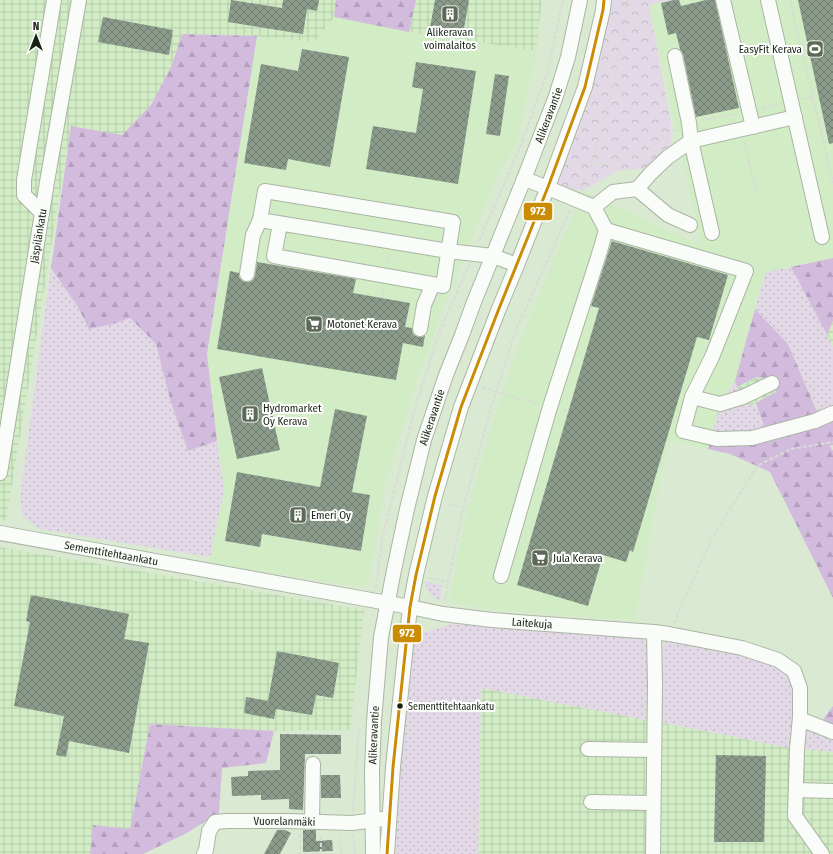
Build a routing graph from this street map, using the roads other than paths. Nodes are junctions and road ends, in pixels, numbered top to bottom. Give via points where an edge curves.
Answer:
1 (54, 0) edge
2 (80, 0) edge
3 (580, 0) edge
4 (604, 0) edge
5 (723, 0) edge
6 (768, 0) edge
7 (675, 56) dead end
8 (794, 117) junction
9 (747, 128) junction
10 (690, 141) junction
11 (524, 179) junction
12 (548, 187) junction
13 (638, 189) junction
14 (594, 207) junction
15 (42, 213) junction
16 (260, 220) junction
17 (280, 224) junction
18 (690, 225) dead end
19 (606, 230) junction
20 (712, 233) dead end
21 (822, 236) dead end
22 (448, 251) junction
23 (492, 256) junction
24 (517, 265) junction
25 (246, 274) dead end
26 (431, 284) junction
27 (420, 330) dead end
28 (772, 383) dead end
29 (692, 397) junction
30 (833, 413) edge
31 (0, 473) edge
32 (0, 533) edge
33 (501, 576) dead end
34 (388, 603) junction
35 (410, 607) junction
36 (654, 632) junction
37 (800, 719) junction
38 (833, 732) edge
39 (588, 749) dead end
40 (654, 750) junction
41 (313, 764) dead end
42 (796, 790) junction
43 (833, 791) edge
44 (591, 802) dead end
45 (653, 803) junction
46 (389, 819) junction
47 (373, 820) junction
48 (311, 821) junction
49 (204, 854) edge
50 (373, 854) edge
51 (387, 854) edge
52 (653, 854) edge
53 (822, 854) edge

1 - 15 street via 24,180 24,195
2 - 15 street, Jäspilänkatu
3 - 11 street, Alikeravantie via 568,57 556,96
4 - 12 street, Alikeravantie via 585,87
5 - 9 street
6 - 8 street
7 - 10 street via 689,123
8 - 9 street
8 - 21 street
9 - 10 street
10 - 13 street via 668,157
10 - 20 street
11 - 12 street
11 - 23 street, Alikeravantie
12 - 14 street
12 - 24 street, Alikeravantie
13 - 14 street via 613,192
13 - 18 street via 668,215
14 - 19 street
15 - 31 street, Jäspilänkatu
16 - 17 street
16 - 22 street via 265,191 453,222
16 - 25 street via 253,235
17 - 22 street
17 - 26 street via 274,256
19 - 29 street via 746,271 712,357
19 - 33 street via 550,407
22 - 23 street
22 - 26 street via 442,286
23 - 24 street
23 - 34 street, Alikeravantie via 424,440
24 - 35 street, Alikeravantie via 461,407 435,496
26 - 27 street
28 - 29 street via 743,397 720,404
29 - 30 street via 683,431 717,439 752,438 815,421
32 - 34 street, Sementtitehtaankatu
34 - 35 street, Sementtitehtaankatu
34 - 47 street, Alikeravantie via 382,636 374,722
35 - 36 street, Laitekuja via 492,620
35 - 46 street, Alikeravantie
36 - 37 street, Laitekuja via 742,648 778,660 794,671 800,688
36 - 40 street
37 - 38 street
37 - 42 street, Laitekuja
39 - 40 street
40 - 45 street
41 - 48 street
42 - 43 street
42 - 53 street, Laitekuja via 795,816
44 - 45 street
45 - 52 street
46 - 47 street, Vuorelanmäki
46 - 51 street, Alikeravantie
47 - 48 street, Vuorelanmäki via 352,823
47 - 50 street, Alikeravantie
48 - 49 street, Vuorelanmäki via 215,822 209,831

